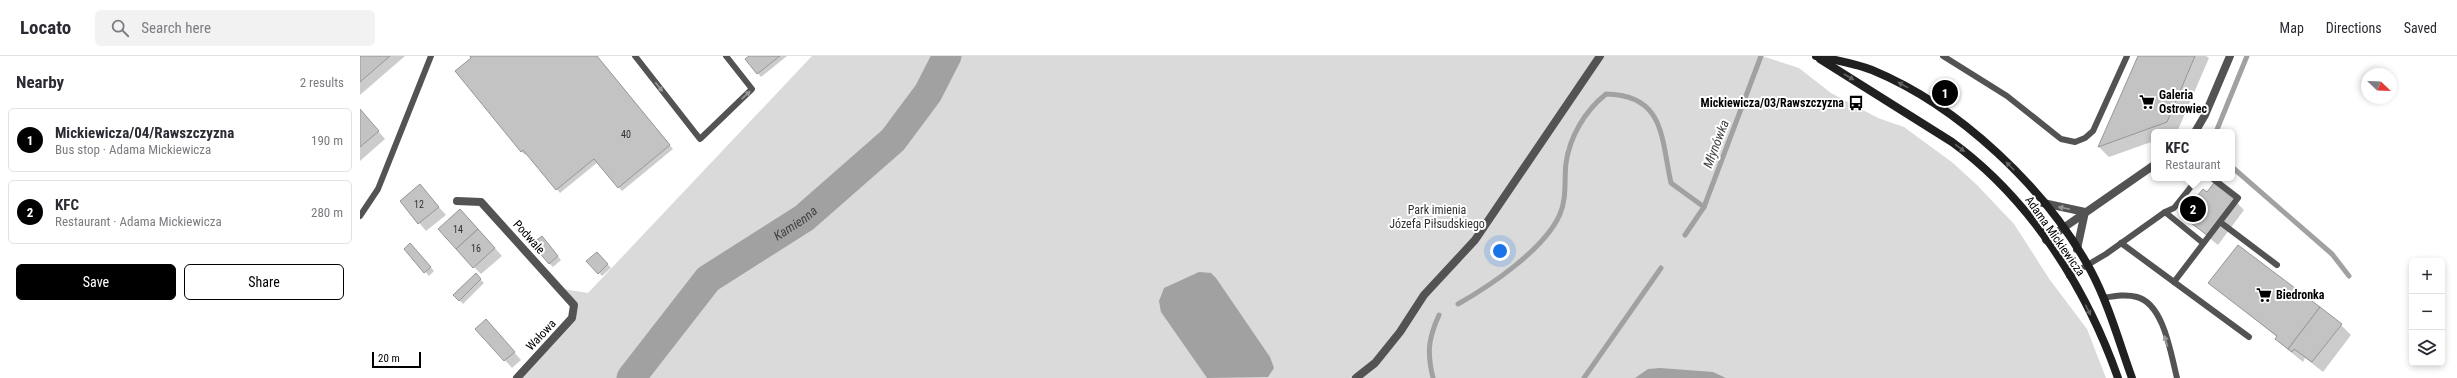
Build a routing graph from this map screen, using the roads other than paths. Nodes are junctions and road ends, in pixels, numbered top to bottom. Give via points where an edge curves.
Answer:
1 (431, 56) edge
2 (635, 56) edge
3 (726, 56) edge
4 (1600, 56) edge
5 (1816, 56) edge
6 (1943, 56) edge
7 (2128, 56) edge
8 (2230, 56) edge
9 (2197, 129) edge
10 (2151, 167) edge
11 (2196, 181) edge
12 (2216, 181) edge
13 (457, 201) dead end
14 (360, 203) edge
15 (2043, 203) junction
16 (365, 209) junction
17 (2085, 212) junction
18 (2165, 212) junction
19 (360, 216) edge
20 (2220, 222) junction
21 (2063, 227) junction
22 (2046, 240) junction
23 (2203, 242) junction
24 (2121, 243) junction
25 (2077, 249) junction
26 (2277, 265) dead end
27 (2088, 266) junction
28 (2069, 276) junction
29 (2174, 282) junction
30 (2103, 298) junction
31 (574, 305) joint
32 (2249, 337) dead end
33 (517, 378) edge
34 (1356, 378) edge
35 (2118, 378) edge
36 (2132, 378) edge
37 (2177, 378) edge

1 - 16 lane via 378,189
2 -> 3 lane via 700,139 752,90
4 - 34 street via 1475,240 1424,295 1400,332 1375,363
15 -> 5 street, Adama Mickiewicza via 2010,165 1936,106 1902,84 1871,70
5 -> 22 street, Adama Mickiewicza via 1928,125 1972,156 2014,199
6 - 7 lane via 2007,96 2061,139 2075,142 2085,138 2092,131
8 - 9 street via 2206,114
10 - 17 street
11 - 18 lane via 2174,208
12 - 20 lane via 2238,198
13 - 31 street, Podwale via 481,202
14 - 16 lane
17 -> 15 street, Adama Mickiewicza
15 - 21 street, Adama Mickiewicza
16 - 19 lane
17 - 21 street
17 - 25 street
18 - 23 lane
18 - 24 lane
20 - 23 lane
20 - 26 lane
21 - 22 street
21 - 25 street, Adama Mickiewicza
22 - 28 street, Adama Mickiewicza
23 - 29 lane
24 - 27 lane
24 - 29 lane
25 - 27 street, Adama Mickiewicza
27 - 28 lane
27 - 30 street, Adama Mickiewicza
28 -> 35 street, Adama Mickiewicza via 2095,324
29 - 32 lane
30 - 36 street, Adama Mickiewicza
37 -> 30 lane via 2160,317 2152,306 2138,298 2124,295
31 - 33 street, Wałowa via 572,318

